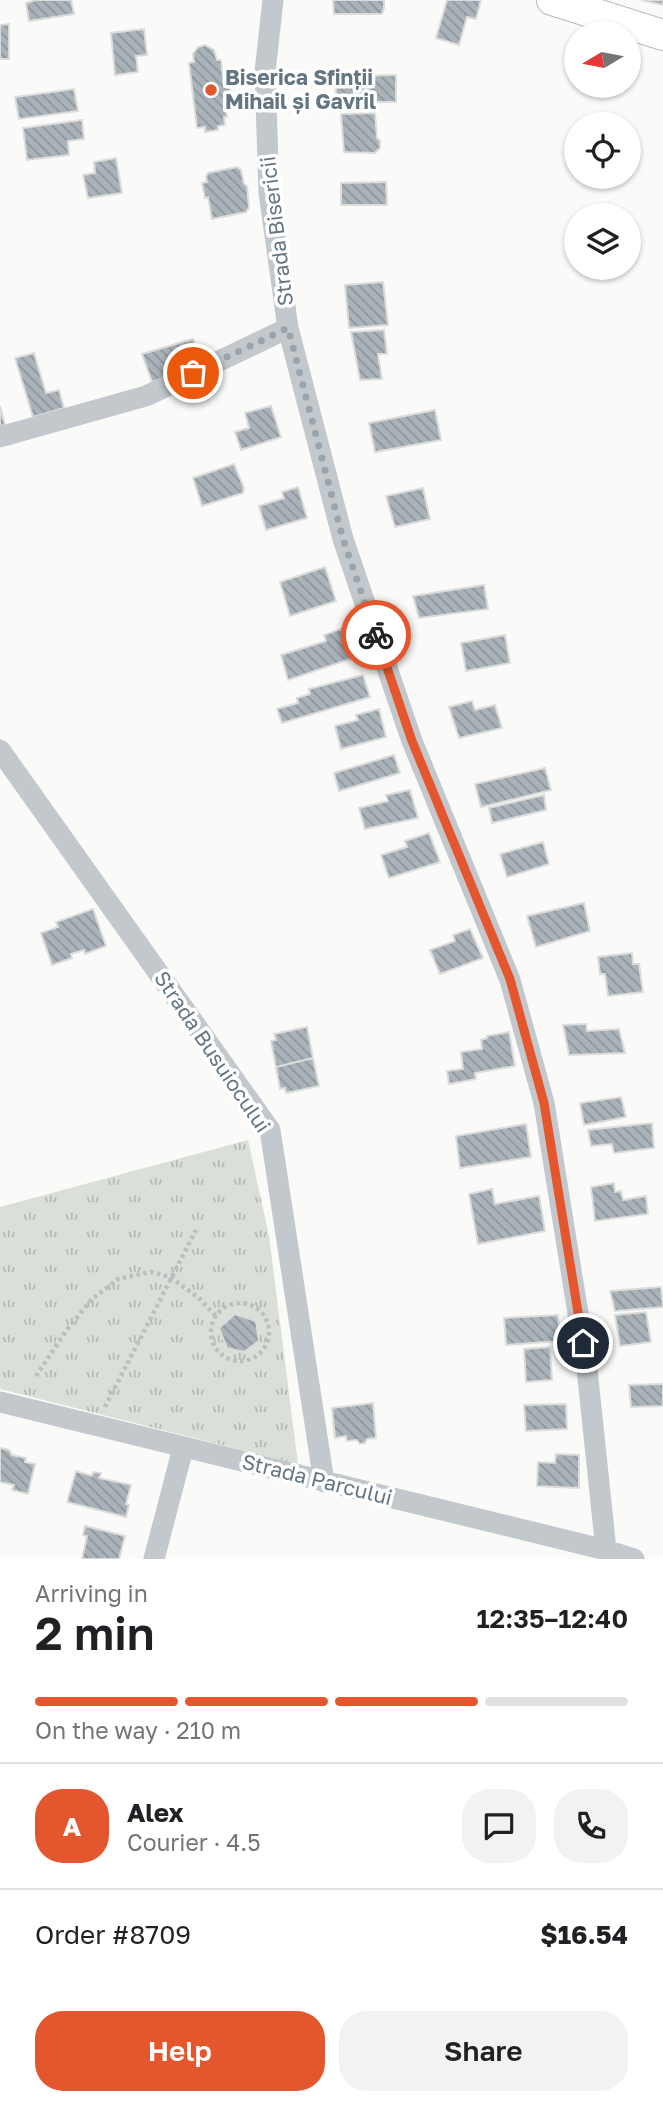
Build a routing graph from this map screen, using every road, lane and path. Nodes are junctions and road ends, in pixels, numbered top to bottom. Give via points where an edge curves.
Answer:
1 (552, 0) edge
2 (271, 2) edge
3 (604, 9) edge
4 (663, 35) edge
5 (288, 328) junction
6 (0, 437) edge
7 (0, 750) edge
8 (196, 1230) dead end
9 (170, 1277) junction
10 (216, 1316) junction
11 (36, 1376) dead end
12 (0, 1402) edge
13 (95, 1426) junction
14 (183, 1448) junction
15 (324, 1482) junction
16 (606, 1550) junction
17 (154, 1559) edge
18 (634, 1559) edge

1 - 3 street
2 - 5 street, Strada Bisericii via 264,72 268,192
3 - 4 street
5 - 6 street via 146,396
5 - 16 street, Strada Bisericii via 343,539 412,741 510,979 544,1103 587,1369
7 - 15 street, Strada Busuiocului via 270,1130
8 - 9 path
9 - 10 path
9 - 11 path via 151,1272 118,1279 91,1300
9 - 13 path
10 - 10 path via 214,1343 226,1358 254,1358 267,1344 268,1325 250,1305 231,1304
12 - 13 street, Strada Parcului
13 - 14 street, Strada Parcului
14 - 15 street, Strada Parcului
14 - 17 street
15 - 16 street, Strada Parcului
16 - 18 street, Strada Parcului

